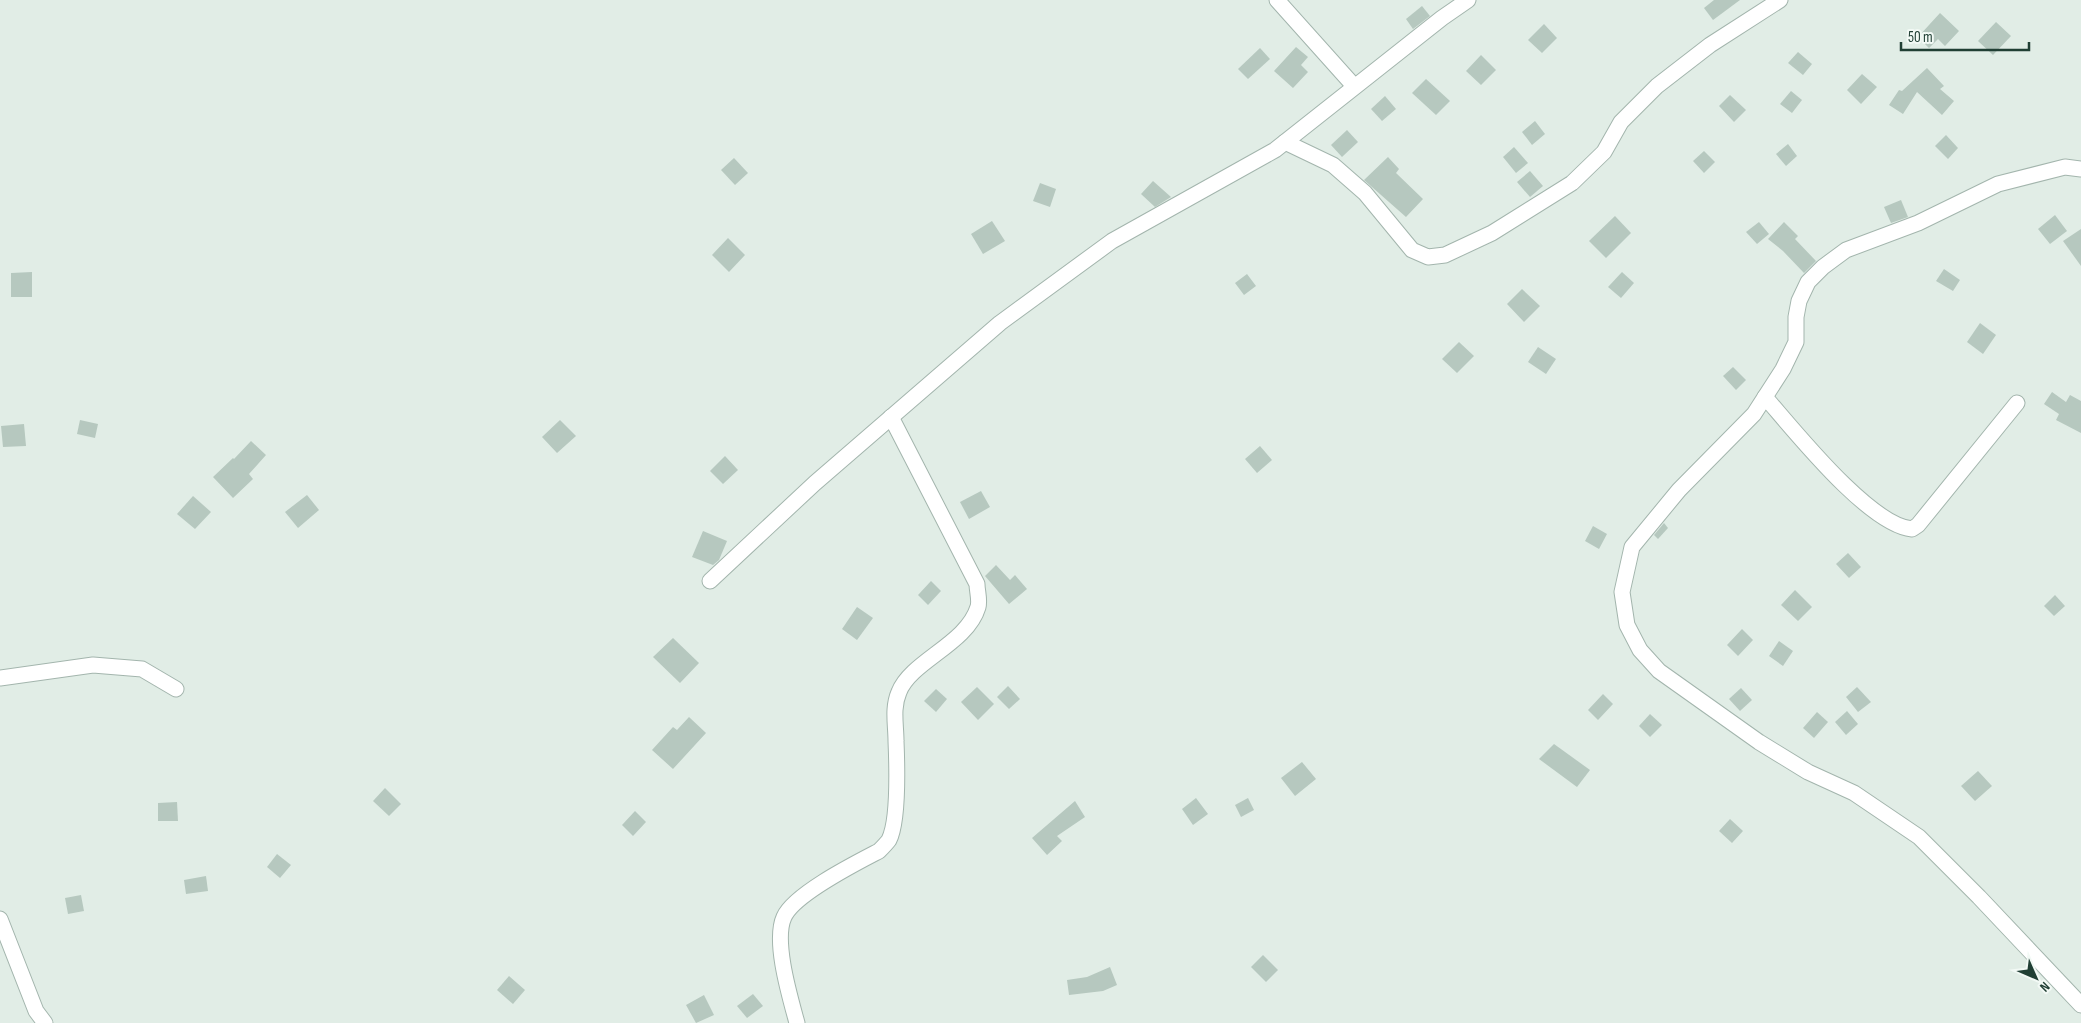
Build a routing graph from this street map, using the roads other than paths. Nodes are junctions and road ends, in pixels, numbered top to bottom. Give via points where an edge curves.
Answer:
1 (1277, 0) edge
2 (1468, 0) edge
3 (1780, 0) edge
4 (1354, 86) junction
5 (1285, 142) junction
6 (2081, 169) edge
7 (1765, 397) junction
8 (2017, 403) dead end
9 (891, 417) junction
10 (710, 581) dead end
11 (0, 678) edge
12 (176, 689) dead end
13 (0, 919) edge
14 (2081, 1005) edge
15 (45, 1023) edge
16 (797, 1023) edge

1 - 4 street
2 - 4 street
3 - 5 street via 1710,45 1657,86 1621,122 1604,152 1572,184 1492,234 1445,255 1428,257 1412,250 1365,193 1333,165
4 - 5 street
5 - 9 street via 1112,241 1000,323
6 - 7 street via 2065,167 1998,184 1918,223 1846,250 1808,282 1799,302 1796,342
7 - 8 street via 1834,476 1897,526 1912,529
7 - 14 street via 1754,414 1679,490 1632,548 1622,592 1628,625 1640,650 1659,671 1759,742 1808,772 1854,793 1919,837
9 - 10 street
9 - 16 street via 977,584 978,606 965,630 910,677 899,691 894,709 895,810 888,841 879,851 798,899 784,916 781,933 784,972
11 - 12 street via 93,665 142,669
13 - 15 street via 36,1010

